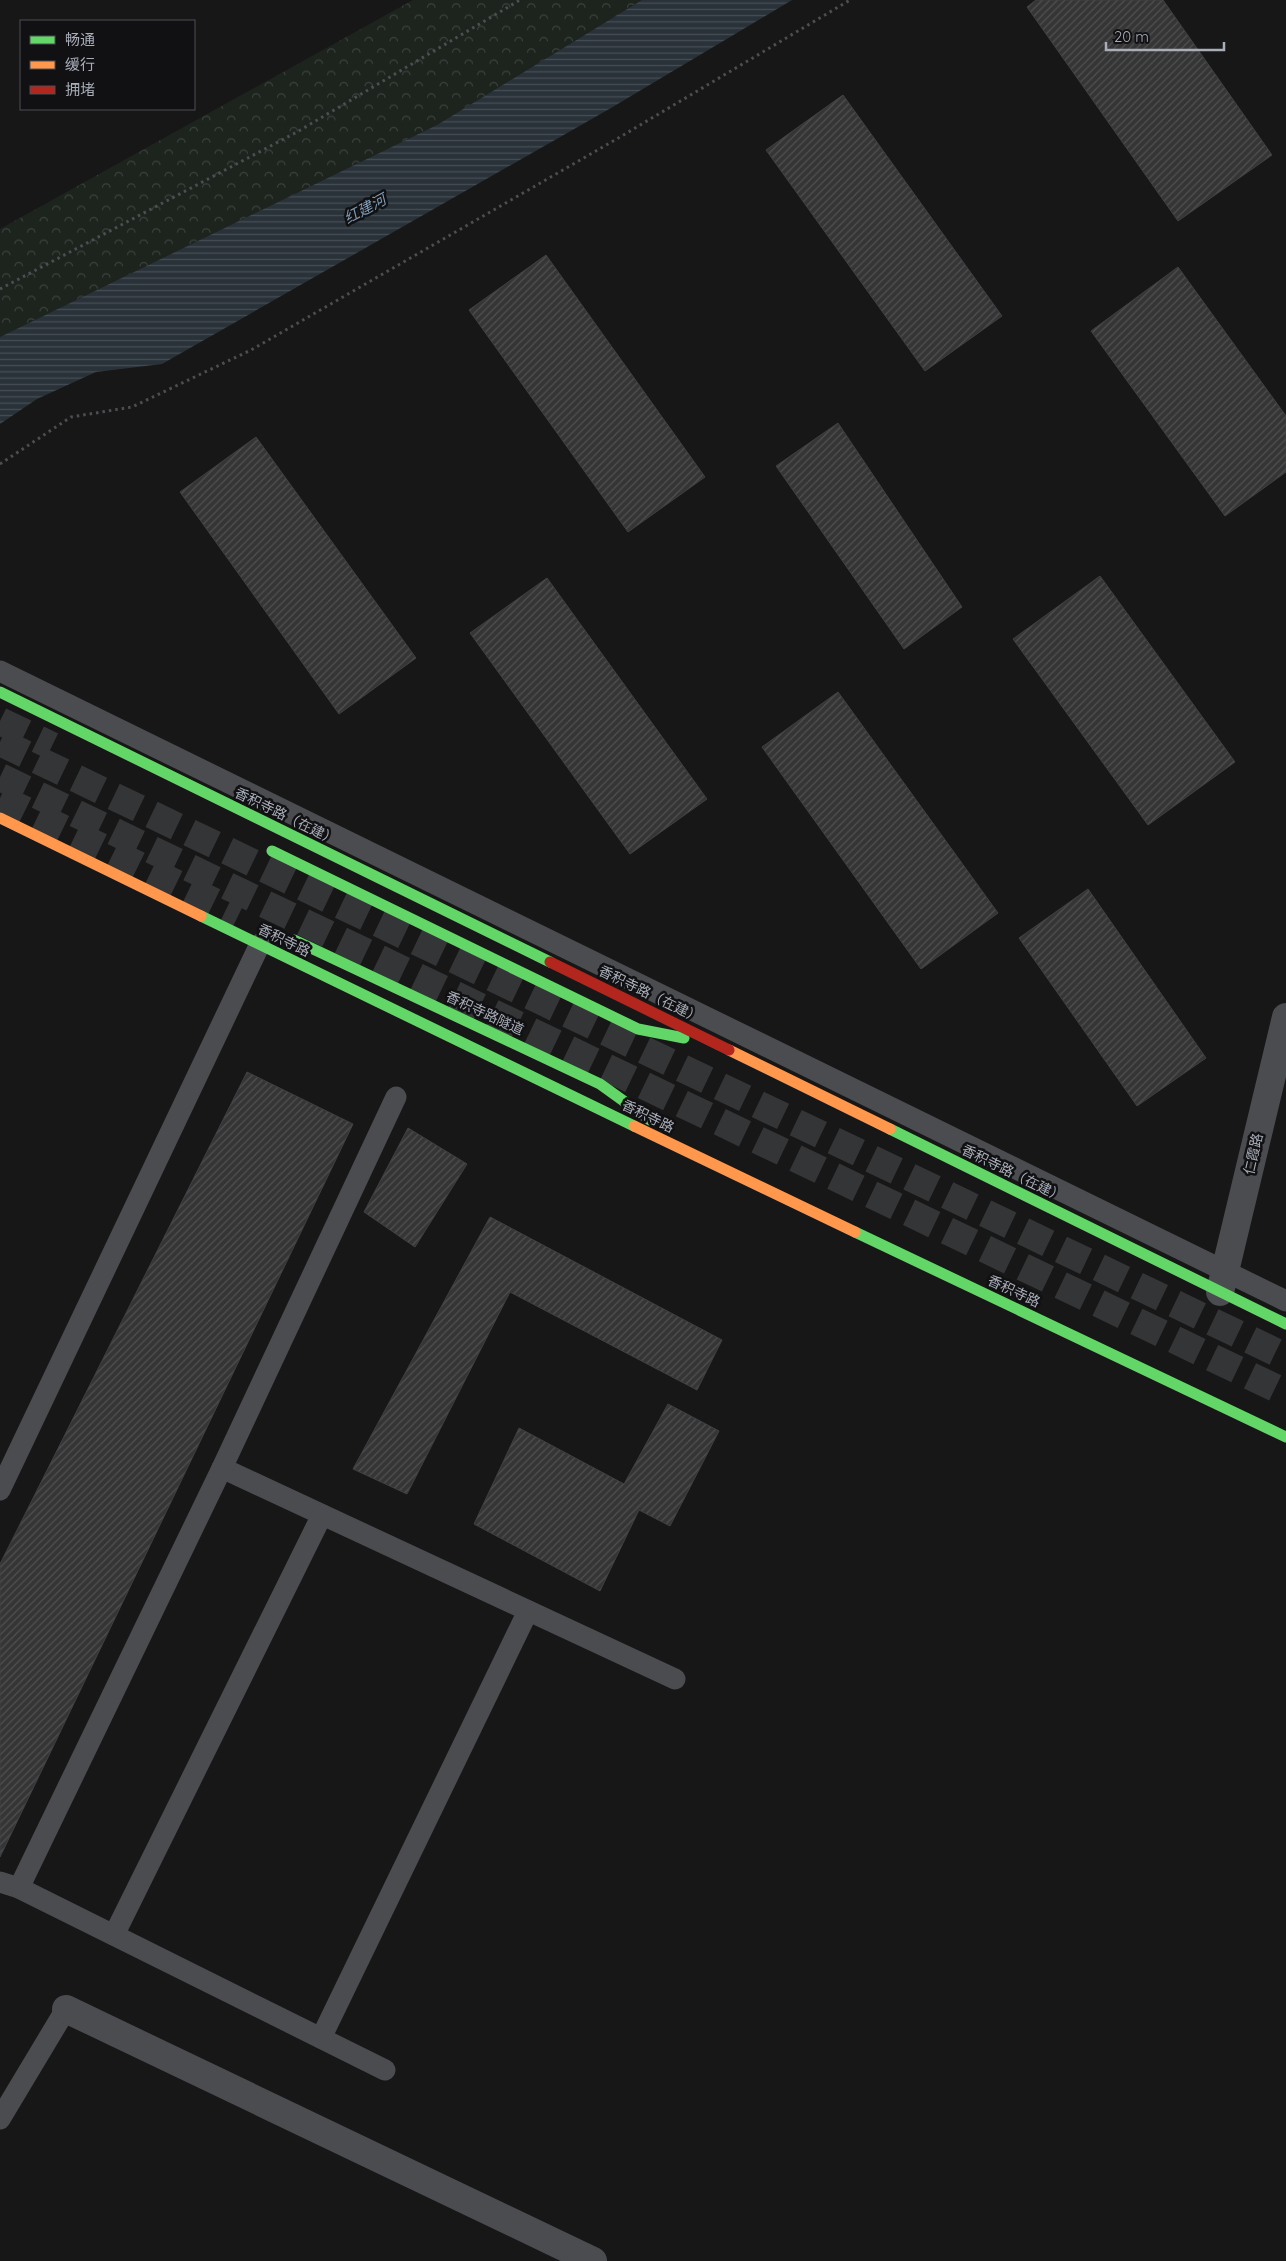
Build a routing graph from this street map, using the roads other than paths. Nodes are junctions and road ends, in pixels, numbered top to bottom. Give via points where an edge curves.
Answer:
1 (0, 671) edge
2 (0, 692) edge
3 (0, 818) edge
4 (272, 851) dead end
5 (284, 935) dead end
6 (260, 944) junction
7 (1286, 1017) edge
8 (717, 1044) junction
9 (396, 1098) dead end
10 (706, 1161) junction
11 (1223, 1282) junction
12 (1286, 1301) edge
13 (1286, 1324) edge
14 (1286, 1437) edge
15 (222, 1468) junction
16 (0, 1490) edge
17 (322, 1515) junction
18 (528, 1611) junction
19 (675, 1679) dead end
20 (9, 1885) edge
21 (114, 1935) junction
22 (66, 2009) joint
23 (321, 2038) junction
24 (385, 2070) dead end
25 (0, 2119) edge
26 (593, 2261) edge

1 - 11 lane
2 - 8 main road, 香积寺路（在建）
3 - 6 main road, 香积寺路
4 - 8 main road via 638,1029
5 - 10 main road, 香积寺路隧道 via 600,1084
6 - 10 main road, 香积寺路
6 - 16 lane
7 - 11 street, 仁霞路
8 - 11 main road, 香积寺路（在建）
9 - 15 lane
10 - 14 main road, 香积寺路
11 - 12 lane
11 - 13 main road, 香积寺路（在建）
15 - 17 lane
15 - 20 lane
17 - 18 lane
17 - 21 lane
18 - 19 lane
18 - 23 lane
20 - 21 lane
21 - 23 lane
22 - 25 lane
22 - 26 street
23 - 24 lane

